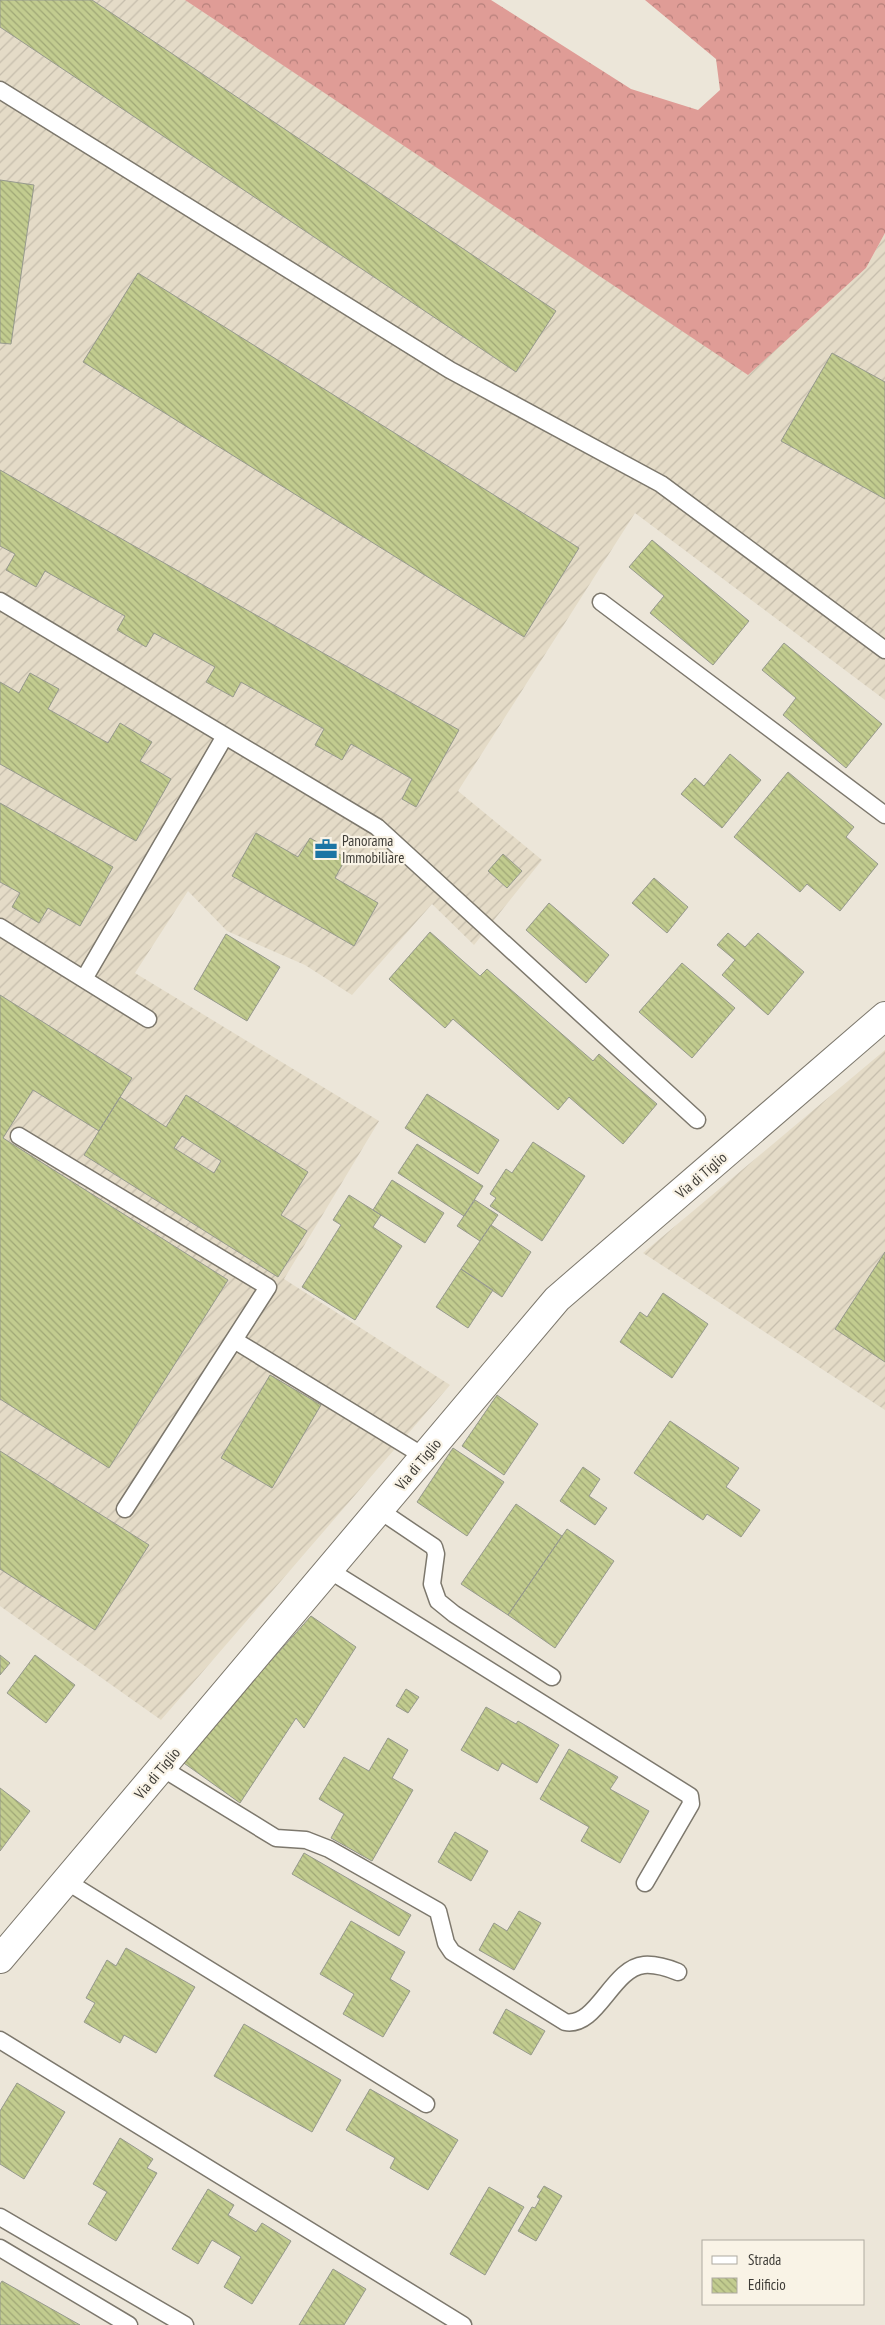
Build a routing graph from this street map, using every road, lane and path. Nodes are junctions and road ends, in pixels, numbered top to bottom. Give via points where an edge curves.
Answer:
1 (0, 90) edge
2 (0, 601) edge
3 (601, 602) dead end
4 (885, 650) edge
5 (225, 736) junction
6 (885, 815) edge
7 (0, 927) edge
8 (84, 979) junction
9 (885, 1016) edge
10 (148, 1019) dead end
11 (697, 1120) dead end
12 (19, 1136) dead end
13 (234, 1340) junction
14 (424, 1457) junction
15 (125, 1509) dead end
16 (379, 1510) junction
17 (329, 1570) junction
18 (552, 1676) dead end
19 (162, 1768) junction
20 (66, 1881) junction
21 (645, 1883) dead end
22 (0, 1960) edge
23 (678, 1972) dead end
24 (0, 2040) edge
25 (426, 2104) dead end
26 (0, 2217) edge
27 (0, 2248) edge
28 (129, 2325) edge
29 (185, 2325) edge
30 (463, 2325) edge

1 - 4 lane via 450,370 661,484
2 - 5 lane
3 - 6 lane
5 - 8 lane
5 - 11 lane via 377,827
7 - 8 lane
8 - 10 lane
9 - 14 main road, Via di Tiglio via 557,1299
12 - 13 lane via 268,1286
13 - 14 lane
13 - 15 lane
14 - 16 main road, Via di Tiglio
16 - 17 main road, Via di Tiglio
16 - 18 lane via 434,1547 432,1584 438,1601
17 - 19 main road, Via di Tiglio
17 - 21 lane via 690,1796 691,1804
19 - 20 main road, Via di Tiglio
19 - 23 lane via 276,1838 306,1840 329,1849 438,1911 446,1943 452,1952 565,2022 583,2019 628,1971 643,1965 661,1966
20 - 22 main road, Via di Tiglio
20 - 25 lane
24 - 30 lane
26 - 29 lane
27 - 28 lane

